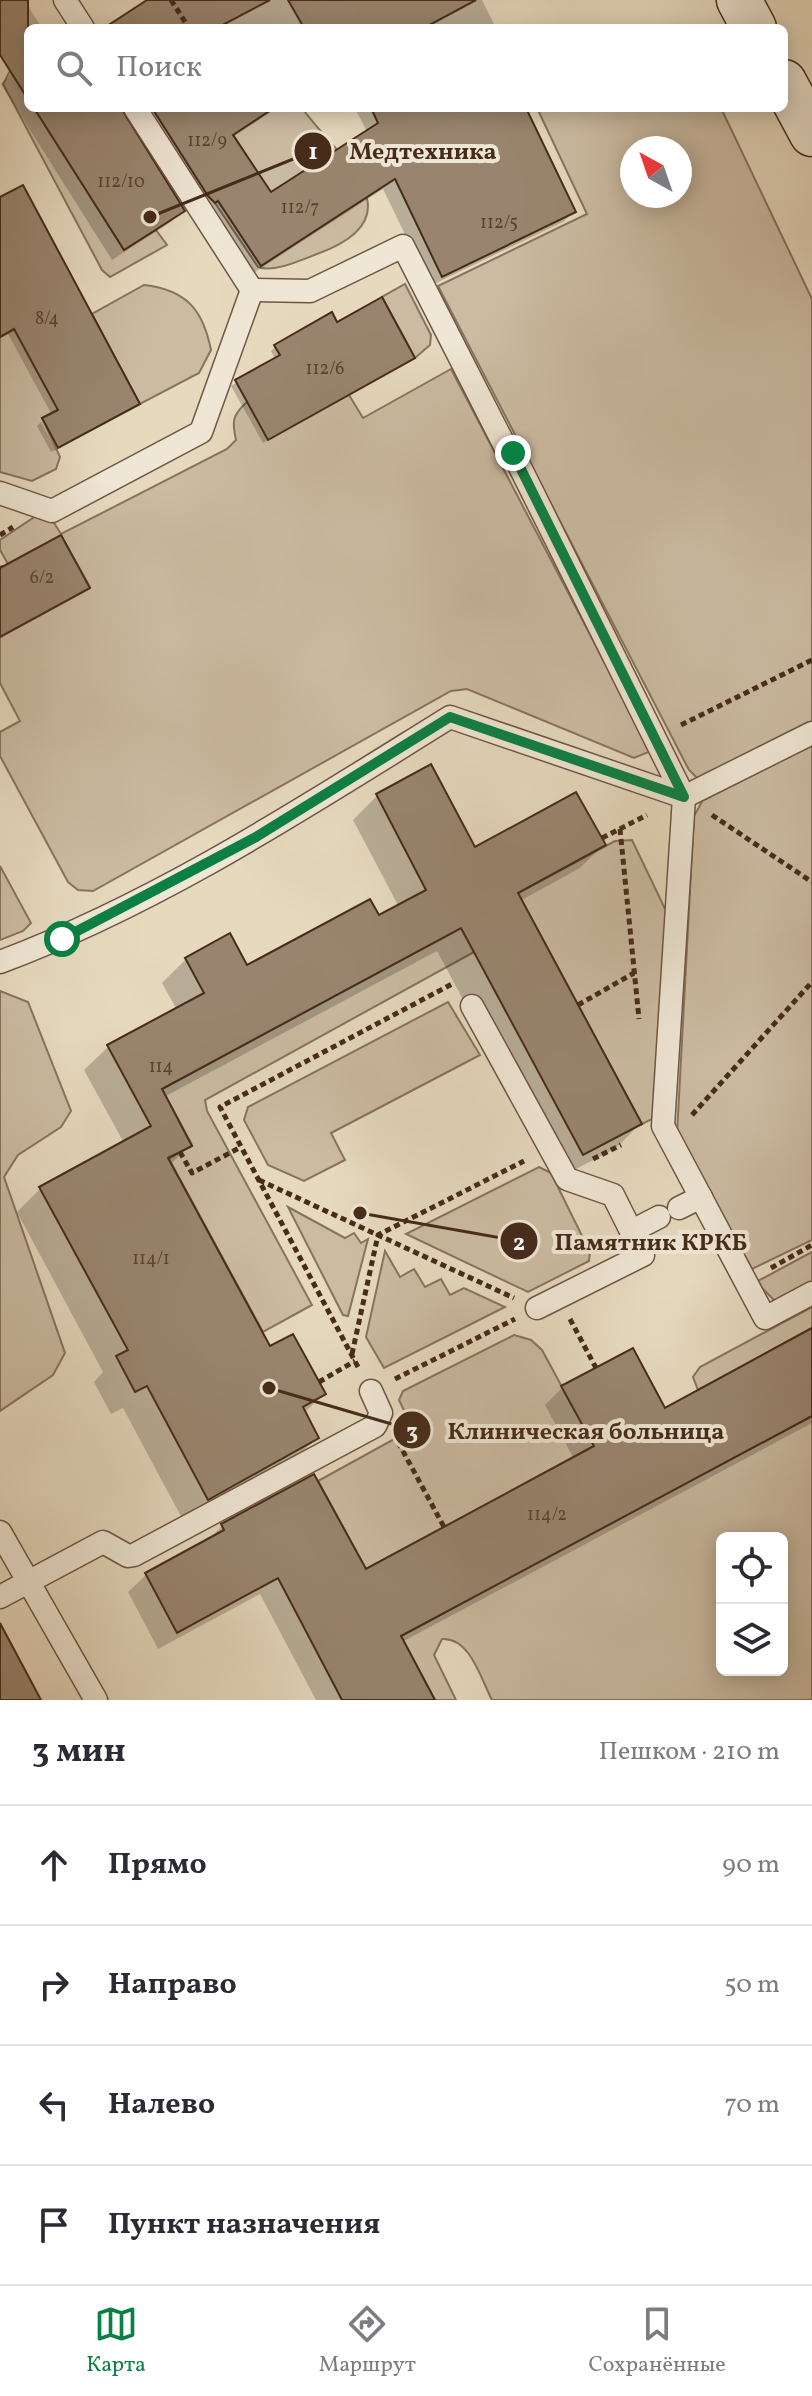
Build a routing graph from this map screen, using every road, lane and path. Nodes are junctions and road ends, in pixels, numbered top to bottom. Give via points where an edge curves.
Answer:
1 (65, 0) edge
2 (171, 0) edge
3 (739, 0) edge
4 (80, 24) edge
5 (186, 24) edge
6 (752, 24) edge
7 (788, 89) edge
8 (138, 112) edge
9 (812, 134) edge
10 (252, 290) junction
11 (0, 493) edge
12 (812, 660) edge
13 (812, 733) edge
14 (655, 738) junction
15 (684, 797) junction
16 (602, 838) dead end
17 (812, 882) edge
18 (0, 962) edge
19 (634, 973) junction
20 (812, 982) edge
21 (578, 1005) dead end
22 (472, 1006) joint
23 (640, 1035) dead end
24 (670, 1140) junction
25 (241, 1147) junction
26 (550, 1148) junction
27 (180, 1152) dead end
28 (259, 1180) junction
29 (701, 1197) junction
30 (632, 1231) junction
31 (378, 1235) junction
32 (812, 1245) edge
33 (746, 1281) junction
34 (812, 1293) edge
35 (537, 1308) junction
36 (586, 1348) dead end
37 (352, 1354) junction
38 (355, 1361) junction
39 (596, 1368) dead end
40 (319, 1382) dead end
41 (376, 1400) junction
42 (444, 1527) dead end
43 (0, 1532) edge
44 (28, 1582) junction
45 (0, 1597) edge
46 (96, 1700) edge

1 - 4 lane
2 - 5 path
3 - 6 street
7 - 9 street
8 - 10 lane
10 - 11 lane via 201,432 52,511
10 - 14 lane via 310,291 403,246
12 - 14 path
13 - 15 lane
14 - 15 lane
15 - 17 path
15 - 18 lane via 450,717 256,837 62,939
15 - 24 lane via 663,1126
16 - 19 path via 620,829
19 - 21 path
19 - 23 path
20 - 24 path
22 - 25 path via 458,981 220,1107
22 - 26 lane
24 - 29 lane
25 - 27 path via 192,1173
25 - 28 path
26 - 30 lane via 567,1179 613,1195
26 - 31 path
28 - 31 path
28 - 37 path
29 - 30 lane
29 - 33 lane
30 - 35 lane via 643,1255
31 - 35 path
31 - 37 path
32 - 33 path
33 - 34 lane via 765,1318
35 - 41 path
36 - 39 path
37 - 38 path
38 - 40 path
38 - 41 path
41 - 42 path
41 - 44 lane via 381,1421 375,1426 134,1555 103,1542
43 - 44 lane
44 - 45 lane
44 - 46 lane

